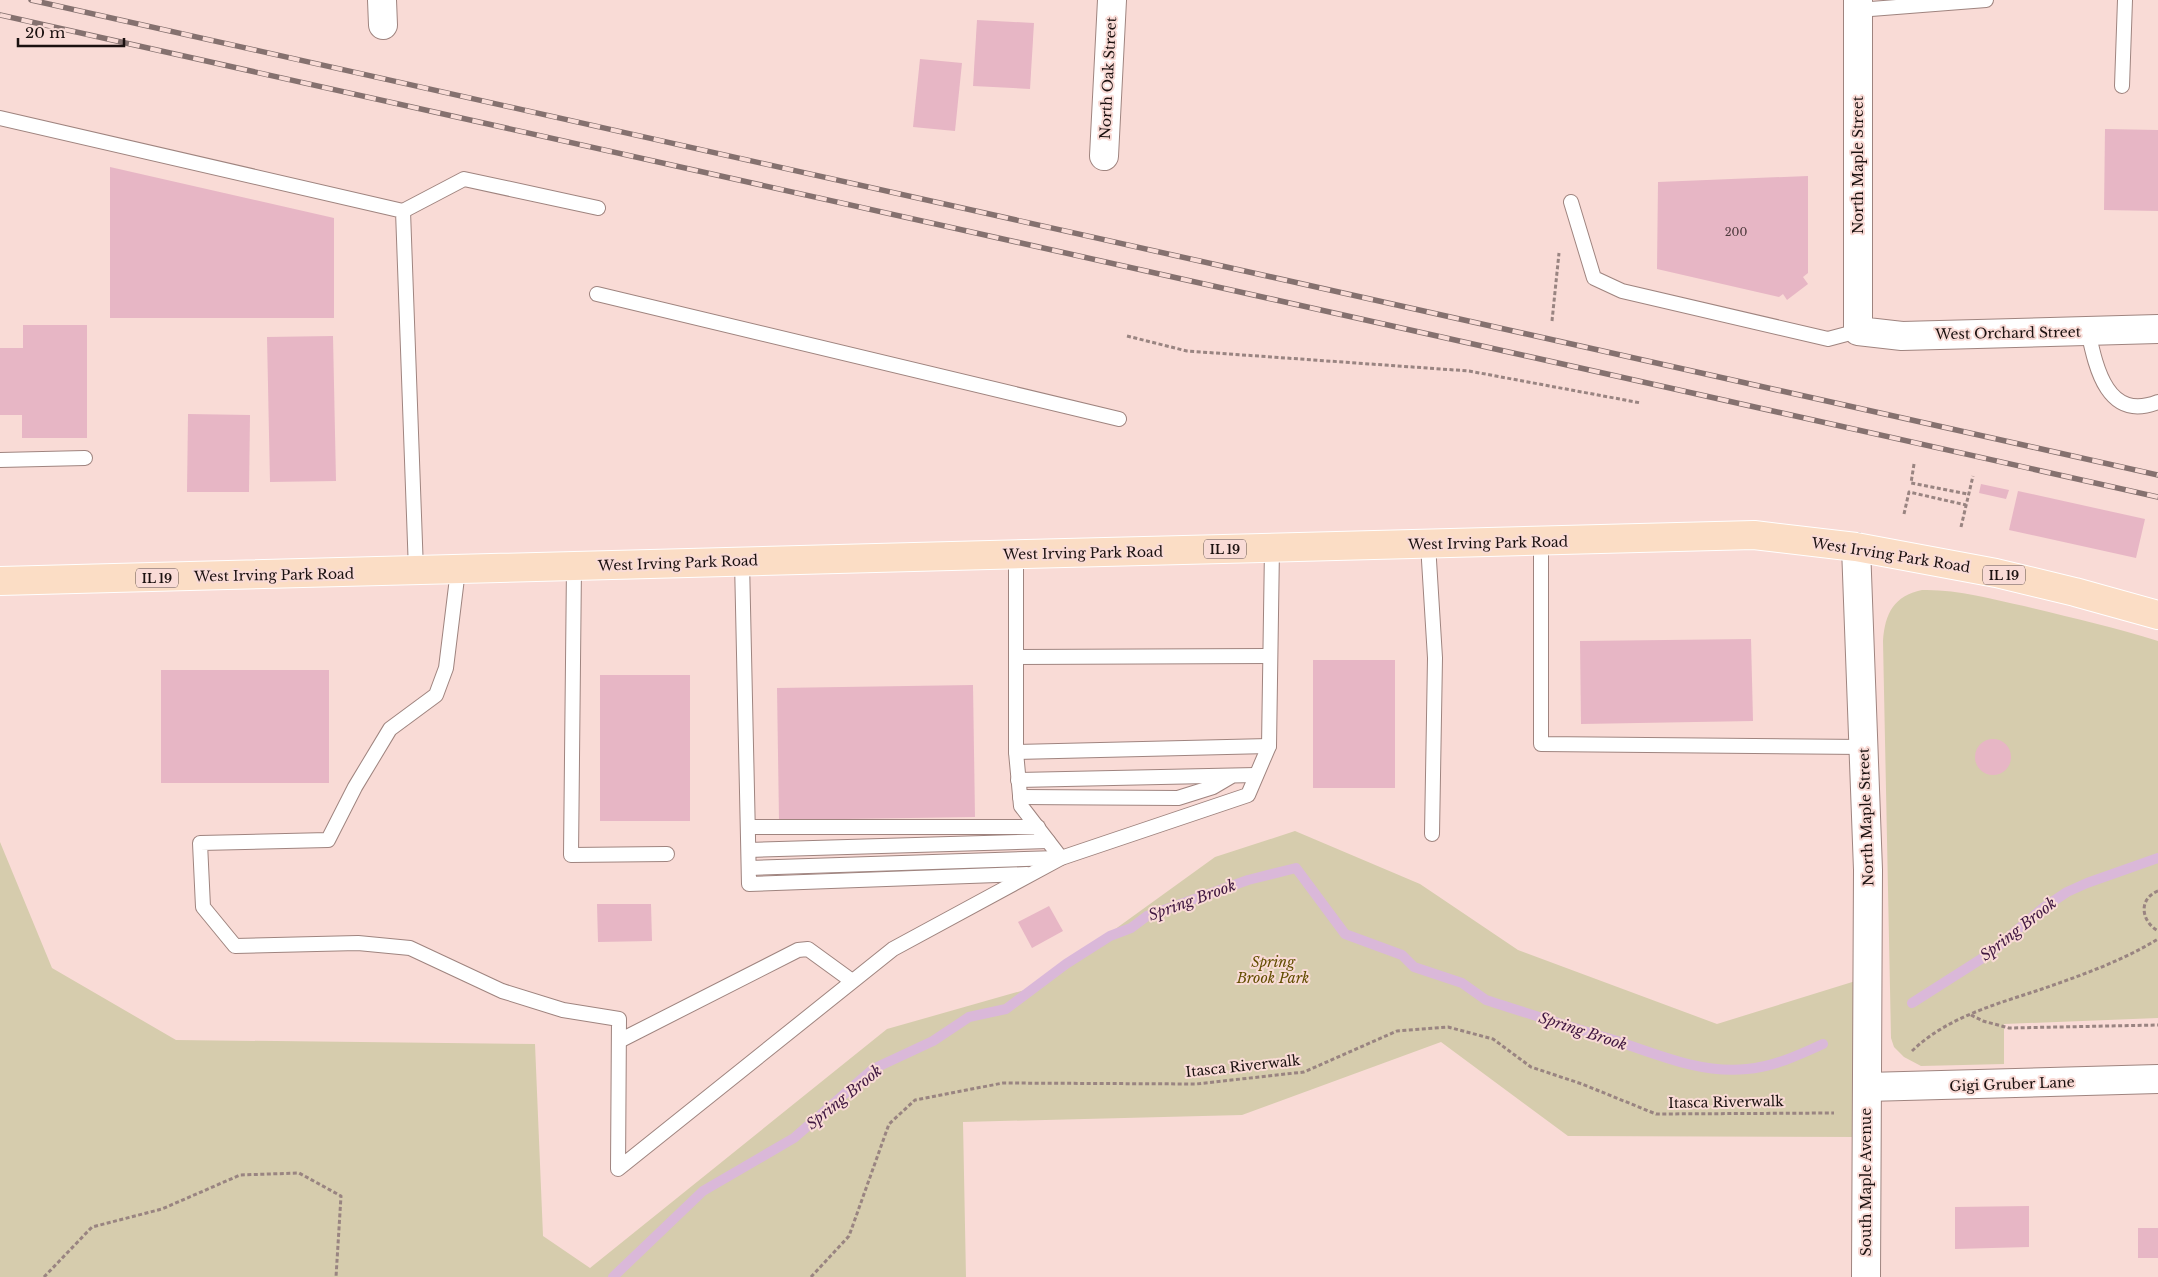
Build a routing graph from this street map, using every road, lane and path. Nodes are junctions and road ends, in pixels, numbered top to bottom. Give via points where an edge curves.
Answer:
1 (1112, 0) edge
2 (1986, 0) edge
3 (2125, 0) edge
4 (1858, 5) edge
5 (2122, 86) dead end
6 (0, 118) edge
7 (1104, 156) dead end
8 (1571, 202) dead end
9 (598, 208) dead end
10 (403, 211) junction
11 (1559, 252) dead end
12 (597, 294) dead end
13 (1552, 321) dead end
14 (2158, 329) edge
15 (1858, 330) junction
16 (2088, 331) junction
17 (1127, 336) dead end
18 (2158, 402) edge
19 (1641, 403) dead end
20 (1119, 419) dead end
21 (85, 458) dead end
22 (0, 460) edge
23 (1914, 464) dead end
24 (1973, 476) dead end
25 (1968, 494) junction
26 (1966, 505) junction
27 (1904, 514) dead end
28 (1961, 526) dead end
29 (1541, 541) junction
30 (1428, 544) junction
31 (1856, 547) junction
32 (1272, 548) junction
33 (1016, 554) junction
34 (742, 561) junction
35 (574, 566) junction
36 (458, 570) junction
37 (416, 571) junction
38 (0, 581) edge
39 (2158, 616) edge
40 (1270, 656) junction
41 (1016, 657) junction
42 (1269, 746) junction
43 (1864, 747) junction
44 (1016, 752) junction
45 (1232, 776) junction
46 (1256, 776) junction
47 (1018, 780) junction
48 (1020, 797) junction
49 (748, 827) junction
50 (1038, 827) junction
51 (1432, 834) dead end
52 (1048, 841) junction
53 (749, 850) junction
54 (667, 854) dead end
55 (1061, 858) junction
56 (749, 868) junction
57 (1031, 874) junction
58 (2158, 891) edge
59 (2158, 931) edge
60 (2158, 940) edge
61 (852, 982) junction
62 (1970, 1014) junction
63 (2158, 1025) edge
64 (620, 1041) junction
65 (1912, 1051) dead end
66 (2158, 1079) edge
67 (1867, 1087) junction
68 (1838, 1113) dead end
69 (44, 1277) edge
70 (336, 1277) edge
71 (811, 1277) edge
72 (1866, 1277) edge

1 - 7 street, North Oak Street
2 - 4 lane
3 - 5 lane
4 - 15 street, North Maple Street
6 - 10 lane
8 - 15 lane via 1594,278 1622,291 1828,339
9 - 10 lane via 464,179
10 - 37 lane
11 - 13 path
12 - 20 lane
14 - 16 street, West Orchard Street
15 - 16 street, West Orchard Street via 1902,336
16 - 18 lane via 2102,383 2114,399 2145,407
17 - 19 path via 1187,351 1469,371
21 - 22 lane
23 - 25 path via 1911,483
24 - 25 path
25 - 26 path
26 - 27 path via 1909,492
26 - 28 path
29 - 30 main road, West Irving Park Road / IL 19
29 - 31 main road, West Irving Park Road / IL 19 via 1754,535
29 - 43 lane via 1541,744
30 - 32 main road, West Irving Park Road / IL 19
30 - 51 lane via 1435,658
31 - 39 main road, West Irving Park Road / IL 19 via 1996,573
31 - 43 street, North Maple Street
32 - 33 main road, West Irving Park Road / IL 19
32 - 40 lane
33 - 34 main road, West Irving Park Road / IL 19
33 - 41 lane
34 - 35 main road, West Irving Park Road / IL 19
34 - 49 lane
35 - 36 main road, West Irving Park Road / IL 19
35 - 54 lane via 571,855
36 - 37 main road, West Irving Park Road / IL 19
36 - 64 lane via 446,668 436,696 390,729 328,840 200,843 203,907 235,946 358,943 410,948 502,991 563,1010 620,1018
37 - 38 main road, West Irving Park Road / IL 19
40 - 41 lane
40 - 42 lane
41 - 44 lane
42 - 44 lane
42 - 46 lane
43 - 67 street, North Maple Street via 1868,898
44 - 47 lane
45 - 46 lane
45 - 47 lane
45 - 48 lane via 1213,787 1178,798
46 - 55 lane via 1248,795
47 - 48 lane
48 - 50 lane via 1021,806
49 - 50 lane
49 - 53 lane
50 - 52 lane
52 - 53 lane
52 - 55 lane
53 - 56 lane
55 - 56 lane
55 - 57 lane
56 - 57 lane via 750,884
57 - 61 lane via 893,948
58 - 59 path via 2148,897 2144,910 2147,923
60 - 62 path via 2114,962
61 - 64 lane via 808,949 798,950
61 - 64 lane via 618,1169
62 - 63 path via 2009,1028
62 - 65 path via 1934,1034
66 - 67 street, Gigi Gruber Lane
67 - 72 street, South Maple Avenue
68 - 71 path, Itasca Riverwalk via 1656,1114 1531,1067 1493,1039 1448,1027 1397,1032 1304,1072 1196,1084 1003,1083 916,1100 889,1124 849,1236
69 - 70 path via 92,1227 162,1209 240,1175 299,1173 341,1196

